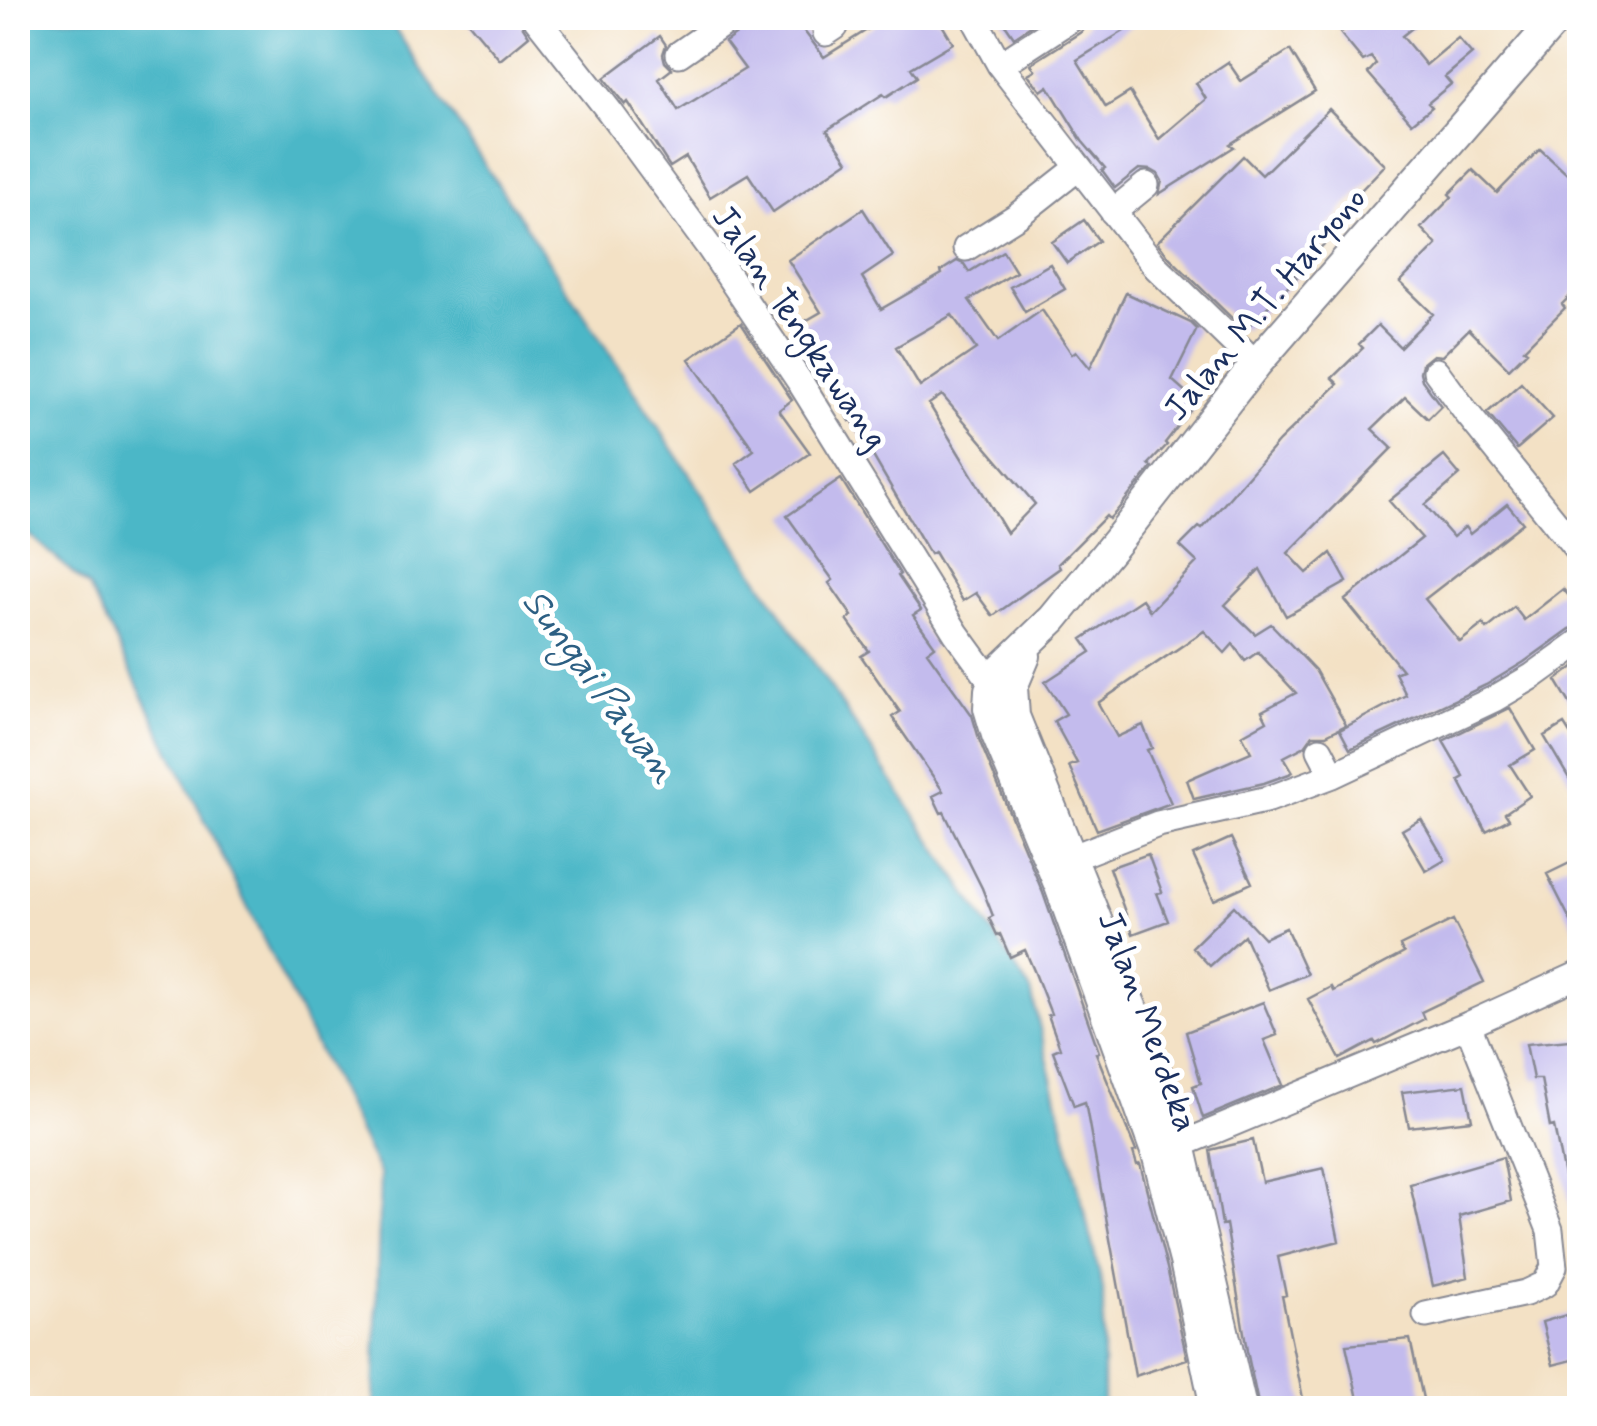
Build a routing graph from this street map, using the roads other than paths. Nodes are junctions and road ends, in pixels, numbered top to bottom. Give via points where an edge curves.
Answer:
1 (536, 18) edge
2 (731, 18) edge
3 (974, 18) edge
4 (1072, 18) edge
5 (1556, 18) edge
6 (679, 54) dead end
7 (1000, 64) junction
8 (1078, 168) junction
9 (1146, 185) dead end
10 (1113, 212) junction
11 (966, 248) dead end
12 (1256, 364) junction
13 (1436, 371) dead end
14 (1570, 524) edge
15 (1580, 553) edge
16 (1580, 642) edge
17 (1002, 677) junction
18 (1320, 750) dead end
19 (1333, 775) junction
20 (1072, 858) junction
21 (1580, 974) edge
22 (1468, 1026) junction
23 (1180, 1145) junction
24 (1426, 1315) dead end
25 (1216, 1408) edge
26 (1241, 1408) edge

1 - 17 street, Jalan Tengkawang via 709,247 956,632
2 - 6 street
3 - 7 street
4 - 7 street
5 - 12 main road, Jalan M.T. Haryono
7 - 8 street
8 - 10 street
8 - 11 street
9 - 10 street
10 - 12 street via 1156,267
12 - 17 main road, Jalan M.T. Haryono
13 - 14 street
14 - 15 street
16 - 19 street via 1494,699
17 - 20 main road, Jalan Merdeka
17 - 25 main road, Jalan Merdeka via 990,690 997,736 1067,904 1158,1158
18 - 19 street
19 - 20 street via 1158,824
20 - 23 main road, Jalan Merdeka
21 - 22 street
22 - 23 street
22 - 24 street via 1550,1230 1554,1267 1544,1284 1526,1292
23 - 26 main road, Jalan Merdeka

